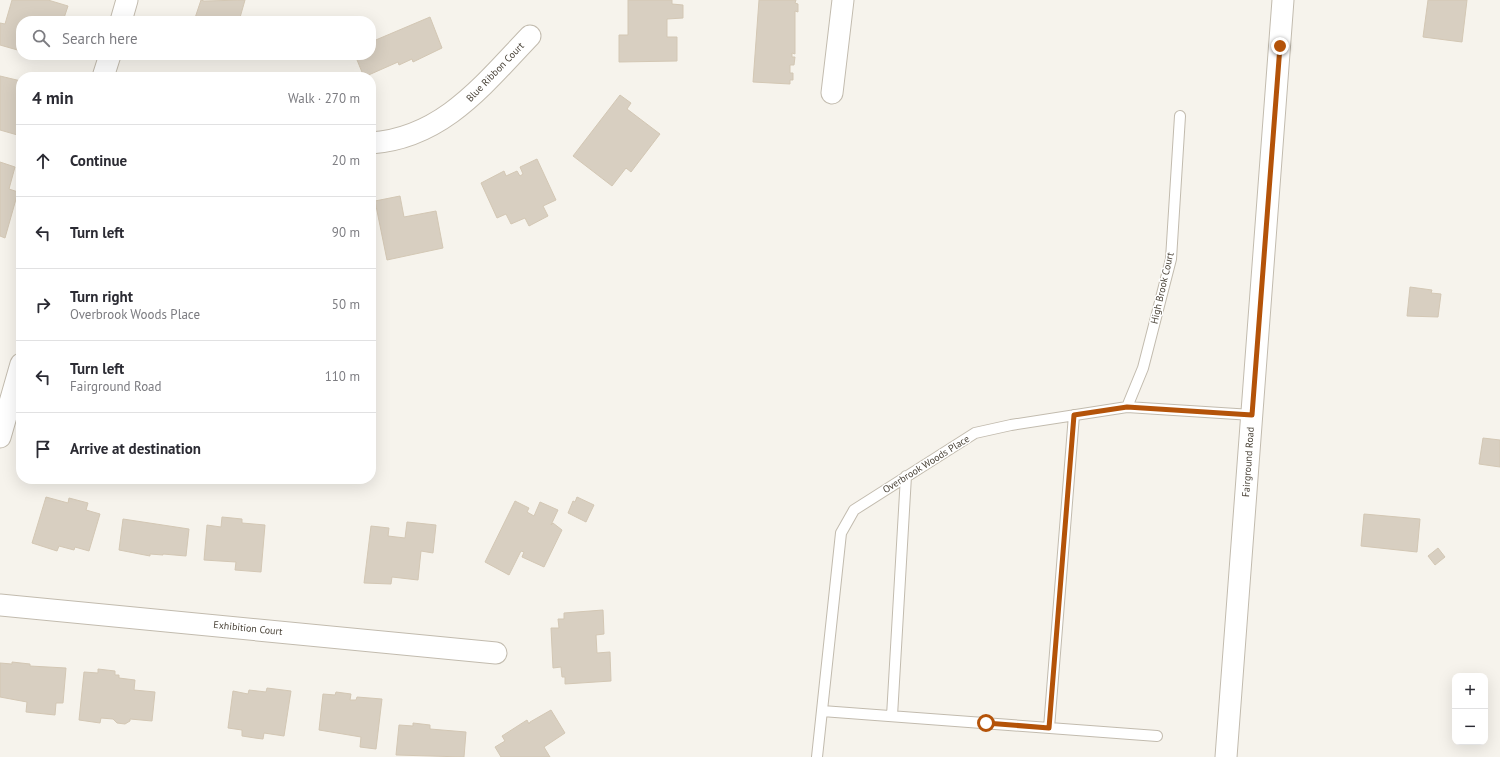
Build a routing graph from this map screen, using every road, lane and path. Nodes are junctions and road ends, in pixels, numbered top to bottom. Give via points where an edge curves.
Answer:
1 (127, 0) edge
2 (843, 0) edge
3 (1283, 0) edge
4 (122, 16) edge
5 (530, 36) dead end
6 (108, 60) edge
7 (105, 72) edge
8 (832, 93) dead end
9 (1180, 116) dead end
10 (376, 142) edge
11 (16, 381) edge
12 (1127, 407) junction
13 (1074, 415) junction
14 (1252, 415) junction
15 (0, 437) edge
16 (906, 476) junction
17 (0, 605) edge
18 (496, 653) dead end
19 (822, 710) junction
20 (892, 716) junction
21 (1049, 728) junction
22 (1157, 736) dead end
23 (817, 757) edge
24 (1226, 757) edge

1 - 4 street
2 - 8 street
3 - 14 street, Fairground Road
5 - 10 street, Blue Ribbon Court via 467,102 440,121 409,135
6 - 7 street
9 - 12 lane, High Brook Court via 1171,259 1143,368
11 - 15 street
12 - 13 lane, Overbrook Woods Place
12 - 14 lane, Overbrook Woods Place
13 - 16 lane, Overbrook Woods Place via 975,433
13 - 21 lane
14 - 24 street, Fairground Road
16 - 19 lane, Overbrook Woods Place via 854,510 841,533
16 - 20 lane
17 - 18 street, Exhibition Court
19 - 20 lane
19 - 23 lane, Overbrook Woods Place
20 - 21 lane
21 - 22 lane

